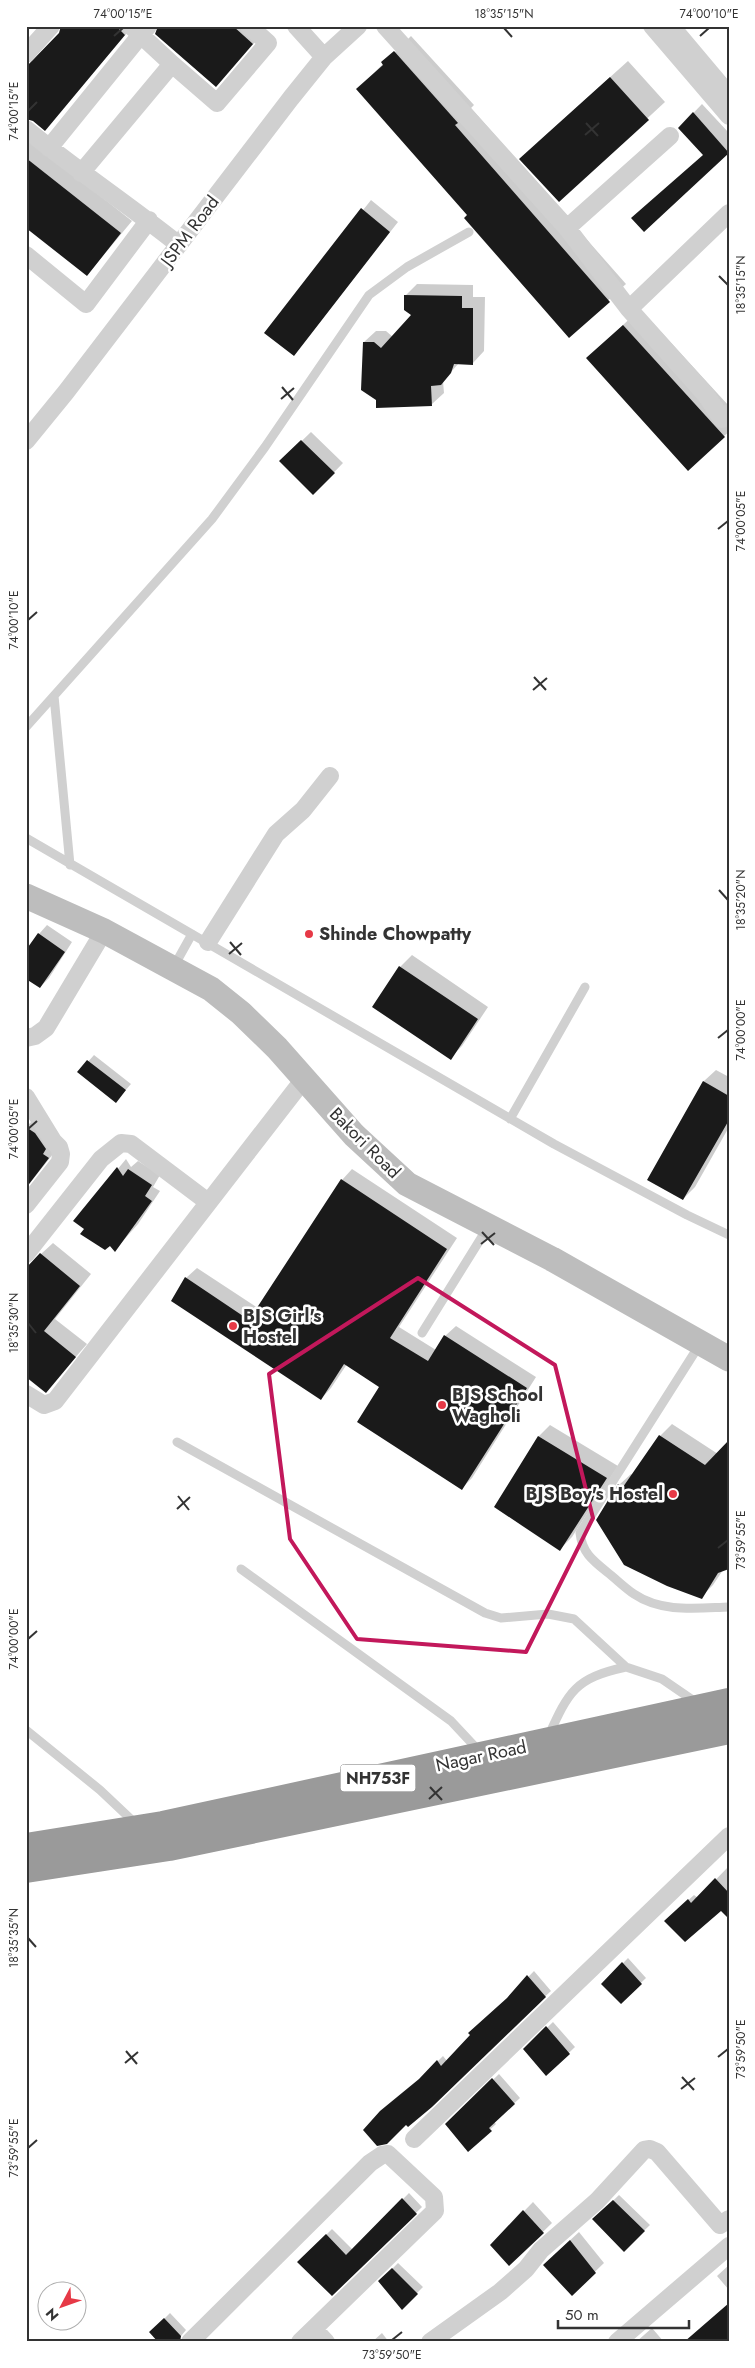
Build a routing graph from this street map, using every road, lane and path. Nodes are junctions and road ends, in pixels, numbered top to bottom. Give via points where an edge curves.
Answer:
1 (51, 26) edge
2 (250, 26) edge
3 (296, 26) edge
4 (358, 26) edge
5 (386, 26) edge
6 (652, 26) edge
7 (671, 26) edge
8 (140, 29) edge
9 (26, 54) edge
10 (324, 57) junction
11 (172, 64) junction
12 (729, 94) edge
13 (729, 116) edge
14 (26, 129) edge
15 (670, 136) dead end
16 (49, 148) junction
17 (81, 173) junction
18 (729, 213) edge
19 (149, 220) junction
20 (567, 228) junction
21 (469, 232) dead end
22 (179, 245) junction
23 (26, 255) edge
24 (629, 308) junction
25 (729, 413) edge
26 (26, 440) edge
27 (54, 696) junction
28 (26, 727) edge
29 (330, 776) dead end
30 (26, 838) edge
31 (70, 865) junction
32 (26, 896) edge
33 (104, 931) junction
34 (192, 934) junction
35 (208, 942) junction
36 (173, 968) junction
37 (585, 987) dead end
38 (26, 1038) edge
39 (304, 1079) junction
40 (26, 1097) edge
41 (510, 1119) junction
42 (208, 1202) junction
43 (26, 1206) edge
44 (489, 1227) junction
45 (729, 1235) edge
46 (26, 1254) edge
47 (422, 1333) dead end
48 (700, 1344) junction
49 (729, 1359) edge
50 (26, 1394) edge
51 (177, 1442) dead end
52 (241, 1569) dead end
53 (729, 1607) edge
54 (626, 1667) junction
55 (716, 1705) edge
56 (26, 1730) edge
57 (729, 1730) edge
58 (546, 1742) junction
59 (483, 1756) junction
60 (140, 1829) junction
61 (729, 1836) edge
62 (26, 1846) edge
63 (26, 1869) edge
64 (414, 2139) dead end
65 (726, 2227) edge
66 (729, 2246) edge
67 (314, 2328) junction
68 (190, 2342) edge
69 (300, 2342) edge
70 (326, 2342) edge
71 (430, 2342) edge
72 (617, 2342) edge

1 - 9 street
2 - 11 street via 268,43 217,104
3 - 10 street
4 - 10 street, JSPM Road
5 - 20 street
6 - 13 street
7 - 12 street
8 - 11 street
8 - 16 street
10 - 22 street, JSPM Road
11 - 17 street
14 - 16 street
15 - 20 street
16 - 17 street
17 - 19 street
18 - 24 street
19 - 22 street
19 - 23 street via 86,304
20 - 24 street
21 - 27 lane via 407,267 369,295 212,519
22 - 26 street, JSPM Road
24 - 25 street via 706,394 722,419
27 - 28 lane
27 - 31 lane
29 - 35 street via 303,810 276,834
30 - 31 lane
31 - 34 lane
32 - 33 street, Bakori Road
33 - 36 street, Bakori Road
33 - 38 street via 46,1028
34 - 35 lane
34 - 36 lane
35 - 41 lane
36 - 39 street, Bakori Road via 210,988 241,1013
37 - 41 lane
39 - 42 street
39 - 44 street, Bakori Road via 354,1134 408,1184
40 - 43 street via 61,1154 60,1162
41 - 45 lane
42 - 46 street via 131,1144 121,1143 101,1159
42 - 50 street via 55,1401 44,1405
44 - 47 lane
44 - 48 street, Bakori Road via 552,1259
48 - 49 street, Bakori Road
48 - 53 lane via 580,1533 581,1544 587,1556 635,1595 653,1603 669,1607
51 - 54 lane via 485,1613 501,1618 548,1614 574,1619
52 - 59 lane via 452,1721
54 - 55 lane via 662,1679
54 - 58 lane via 582,1682 564,1700
55 - 58 highway, Nagar Road / NH753F
56 - 60 lane via 100,1790
57 - 63 highway, Nagar Road / NH753F via 169,1847
58 - 59 highway, Nagar Road / NH753F
59 - 60 highway, Nagar Road / NH753F
60 - 62 highway, Nagar Road / NH753F
61 - 64 street
65 - 71 street via 657,2152 644,2150 597,2201 541,2250 526,2269 500,2292
66 - 72 street
67 - 68 street via 435,2211 434,2197 388,2154 370,2164
67 - 69 street
67 - 70 street

